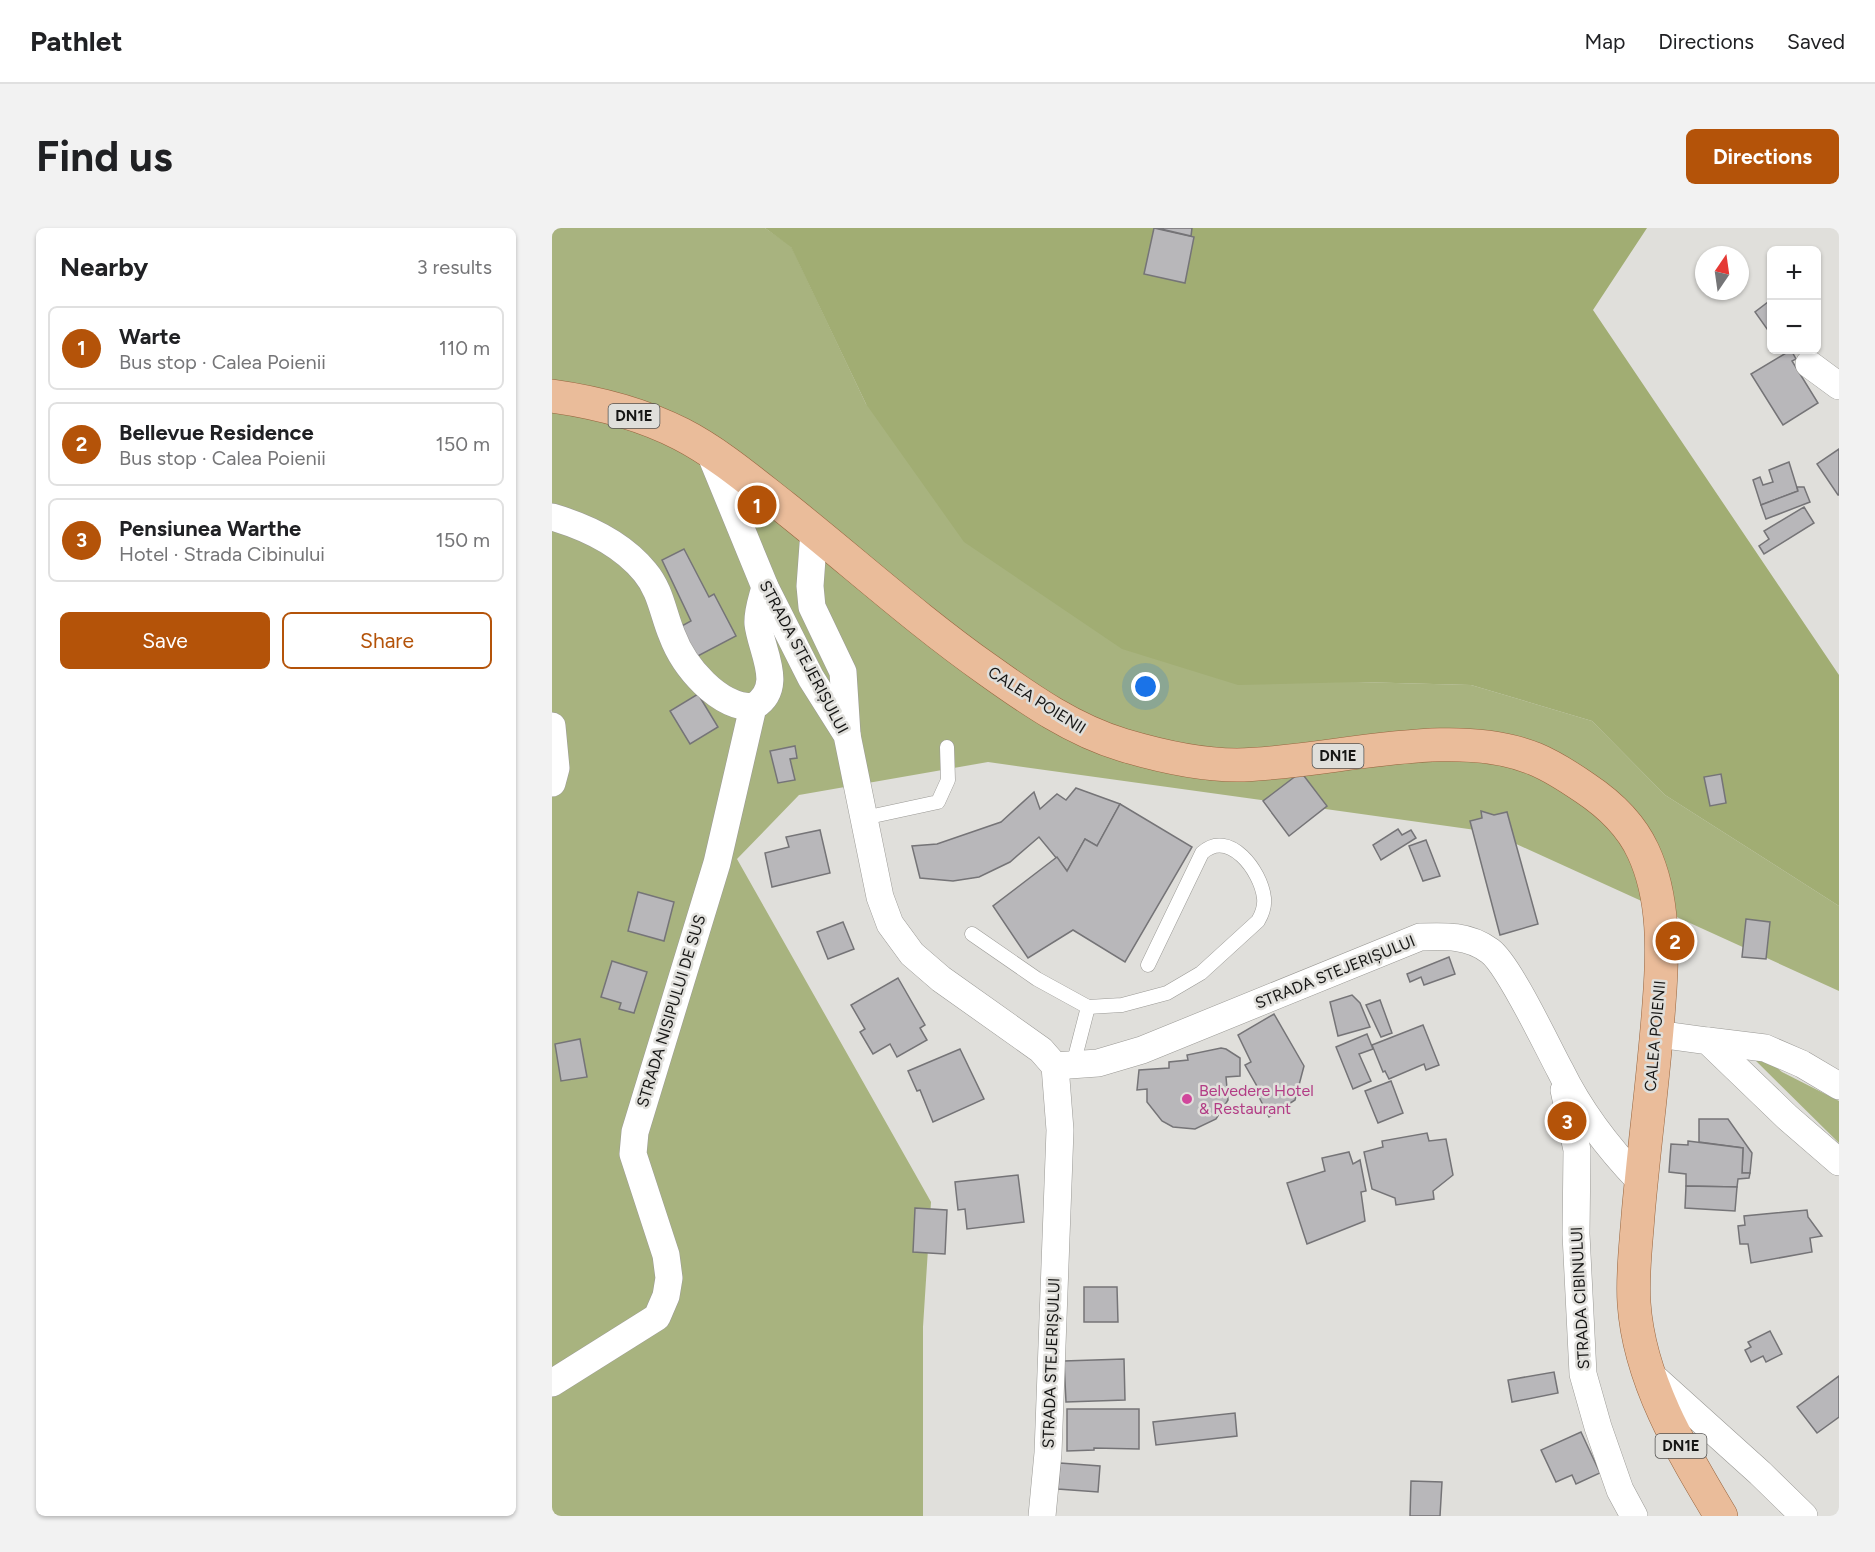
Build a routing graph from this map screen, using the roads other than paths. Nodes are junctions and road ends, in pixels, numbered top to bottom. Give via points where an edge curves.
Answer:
1 (1809, 363) dead end
2 (1839, 386) edge
3 (552, 396) edge
4 (710, 453) junction
5 (552, 517) edge
6 (814, 531) junction
7 (765, 587) junction
8 (753, 707) junction
9 (552, 726) edge
10 (847, 735) junction
11 (946, 747) dead end
12 (552, 783) edge
13 (864, 818) junction
14 (972, 934) dead end
15 (1148, 965) dead end
16 (1088, 1007) junction
17 (1657, 1034) junction
18 (1708, 1041) junction
19 (1064, 1066) junction
20 (1560, 1072) junction
21 (1839, 1086) edge
22 (1839, 1162) edge
23 (1641, 1182) junction
24 (1648, 1372) junction
25 (552, 1383) edge
26 (1042, 1516) edge
27 (1634, 1516) edge
28 (1721, 1516) edge
29 (1804, 1516) edge

1 - 2 street
3 - 4 main road, DN1E via 637,416 681,434
4 - 6 main road, CALEA POIENII / DN1E
4 - 7 street, STRADA STEJERIȘULUI
5 - 8 street via 576,524 625,553 657,590 672,636 694,672 730,704
6 - 10 street via 812,607 843,672
6 - 17 main road, CALEA POIENII / DN1E via 965,654 1024,695 1102,739 1192,762 1237,765 1405,748 1489,747 1533,758 1565,775 1623,820 1644,852 1655,888 1661,930
7 - 8 street, STRADA NISIPULUI DE SUS via 758,623 770,679 765,697
7 - 10 street, STRADA STEJERIȘULUI via 811,678
8 - 25 street, STRADA NISIPULUI DE SUS via 717,863 635,1132 633,1154 666,1255 666,1296 657,1317
9 - 12 street via 556,768
10 - 13 street, STRADA STEJERIȘULUI
11 - 13 lane via 948,780 938,801
13 - 19 street, STRADA STEJERIȘULUI via 880,897 890,924 912,954
14 - 16 lane via 1037,979
15 - 16 lane via 1202,853 1215,845 1230,846 1250,865 1259,883 1264,899 1258,921 1201,973 1167,993 1122,1005
16 - 19 lane
17 - 18 street
17 - 23 main road, CALEA POIENII / DN1E
18 - 21 street via 1765,1048
18 - 22 street
19 - 20 street, STRADA STEJERIȘULUI via 1098,1063 1142,1050 1420,937 1448,936 1474,941 1492,952
19 - 26 street, STRADA STEJERIȘULUI via 1059,1093 1048,1453
20 - 23 street, STRADA STEJERIȘULUI via 1612,1153
20 - 27 street, STRADA CIBINULUI via 1577,1150 1575,1233 1583,1374 1613,1469
23 - 24 main road, CALEA POIENII / DN1E via 1634,1303
24 - 28 main road, CALEA POIENII / DN1E via 1671,1426
24 - 29 street

